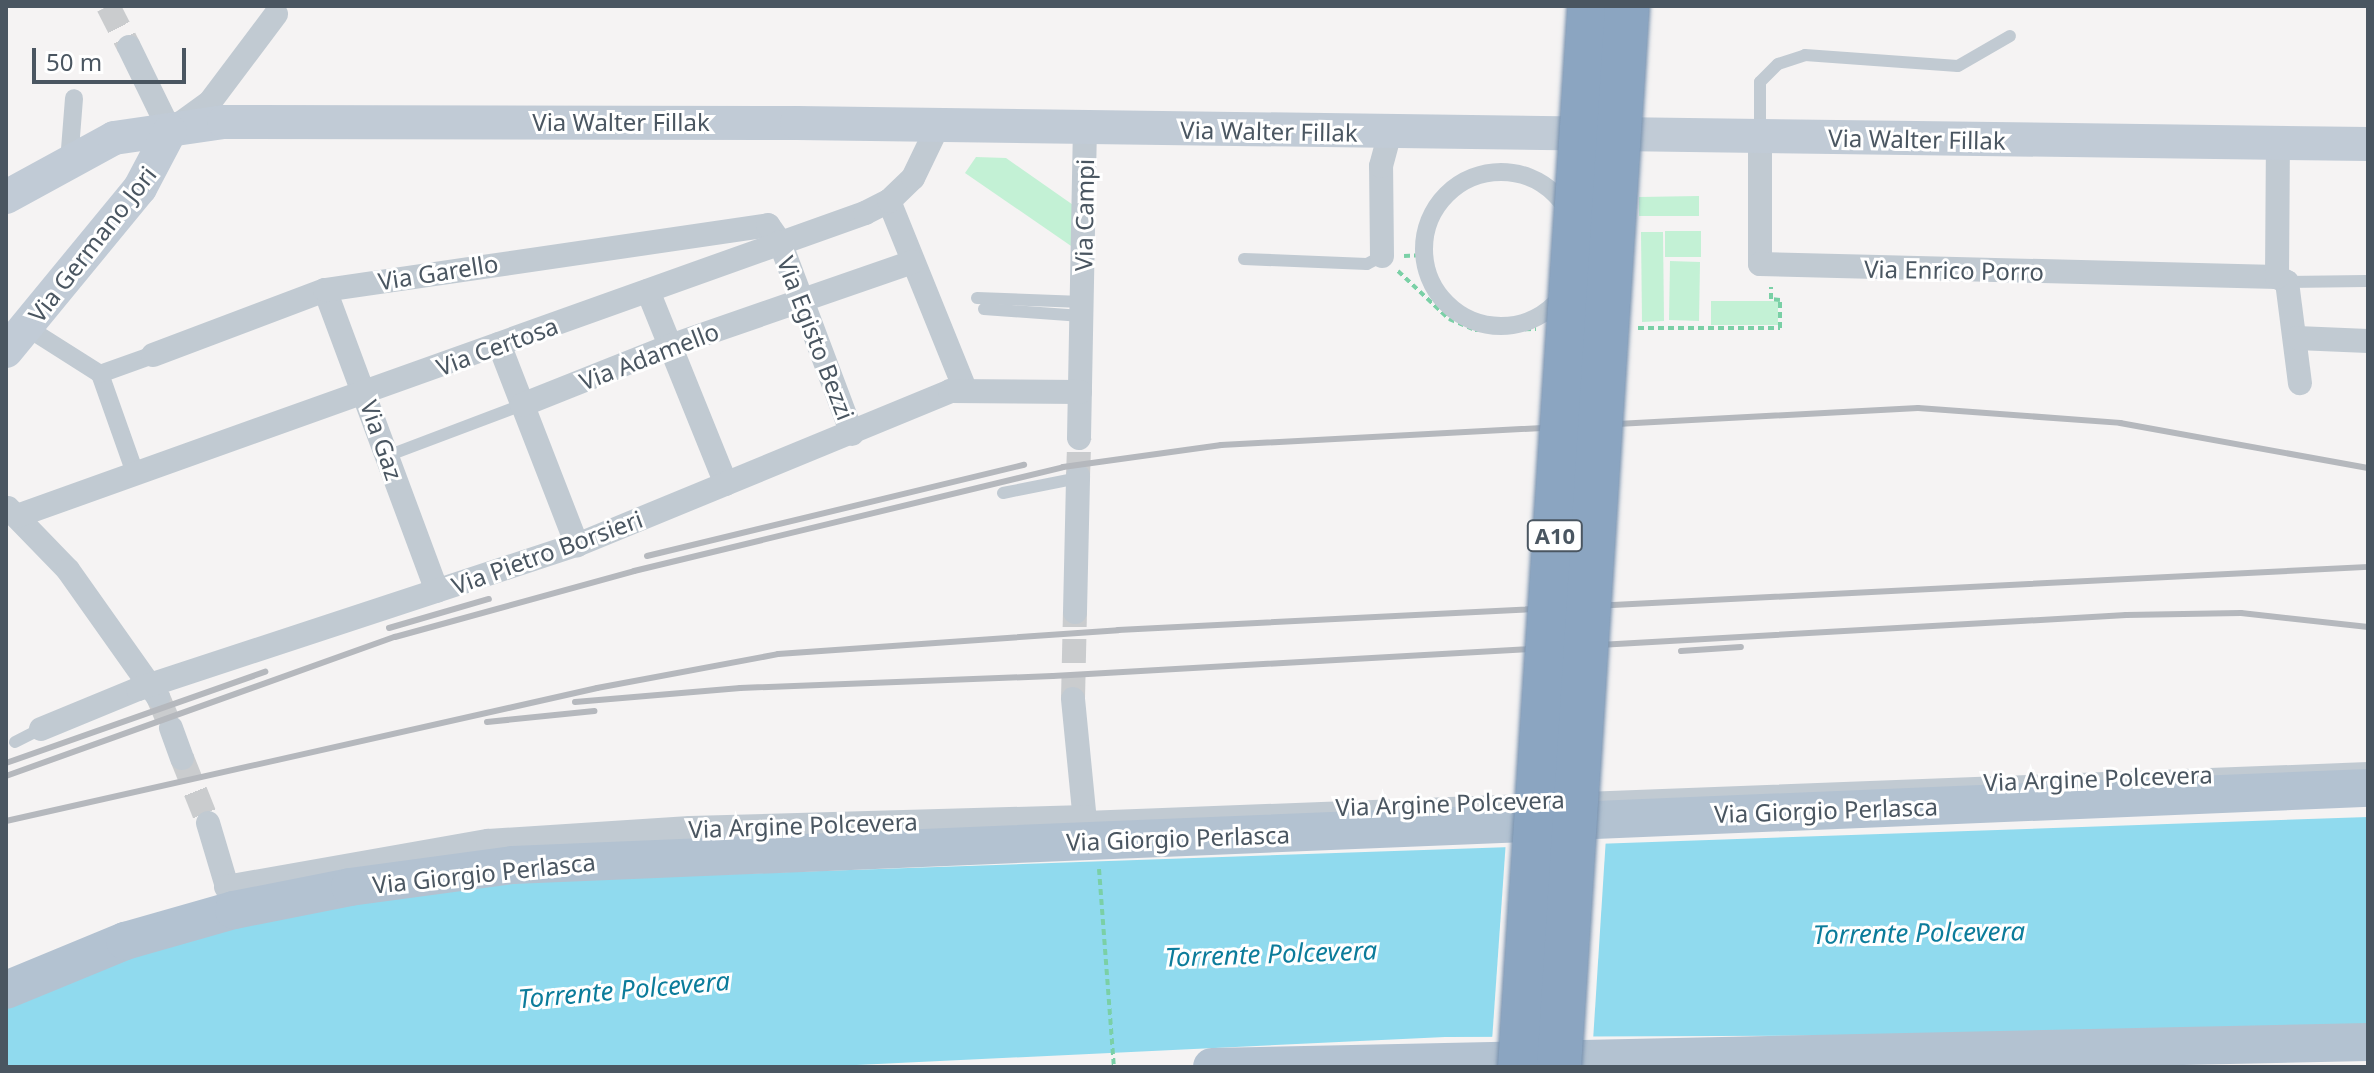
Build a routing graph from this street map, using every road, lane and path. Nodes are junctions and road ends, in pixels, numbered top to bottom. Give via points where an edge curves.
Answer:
1 (1590, 6) edge
2 (1627, 6) edge
3 (276, 14) dead end
4 (2010, 36) dead end
5 (129, 47) tunnel mouth
6 (74, 98) dead end
7 (938, 126) junction
8 (1085, 128) junction
9 (170, 131) junction
10 (1390, 133) junction
11 (1760, 137) junction
12 (2278, 142) junction
13 (2368, 144) edge
14 (101, 145) junction
15 (69, 162) junction
16 (140, 188) junction
17 (6, 197) edge
18 (889, 201) junction
19 (780, 242) junction
20 (1382, 256) joint
21 (1244, 259) dead end
22 (913, 262) junction
23 (2282, 279) junction
24 (2366, 281) dead end
25 (325, 290) junction
26 (648, 291) junction
27 (800, 301) junction
28 (1447, 303) joint
29 (980, 304) dead end
30 (1082, 309) junction
31 (2297, 338) junction
32 (16, 339) edge
33 (2368, 341) edge
34 (499, 344) junction
35 (670, 346) junction
36 (153, 355) joint
37 (100, 374) junction
38 (2300, 383) dead end
39 (964, 387) junction
40 (1080, 392) junction
41 (366, 394) junction
42 (522, 405) junction
43 (852, 434) junction
44 (1079, 438) tunnel mouth
45 (387, 456) junction
46 (135, 473) junction
47 (1078, 477) joint
48 (726, 484) junction
49 (1003, 493) dead end
50 (13, 517) edge
51 (577, 545) junction
52 (437, 591) junction
53 (1075, 612) tunnel mouth
54 (155, 691) junction
55 (1073, 699) tunnel mouth
56 (171, 728) tunnel mouth
57 (41, 729) joint
58 (15, 742) dead end
59 (182, 758) tunnel mouth
60 (2368, 768) edge
61 (2368, 788) edge
62 (208, 823) tunnel mouth
63 (1090, 838) junction
64 (230, 898) junction
65 (6, 990) edge
66 (2368, 1042) edge
67 (1114, 1067) edge
68 (1212, 1067) edge
69 (1520, 1067) edge
70 (1559, 1067) edge

1 - 69 highway, A10, bridge
2 - 70 highway, A10, bridge
3 - 9 street via 210,102
4 - 11 lane via 1958,66 1805,55 1778,64 1760,82
5 - 9 street
6 - 15 street
7 - 8 main road, Via Walter Fillak
7 - 9 main road, Via Walter Fillak via 224,122
7 - 18 street, Via Certosa via 913,178
8 - 10 main road, Via Walter Fillak
8 - 30 street, Via Campi
9 - 14 main road, Via Walter Fillak via 135,133
9 - 16 main road, Via Germano Jori
10 - 11 main road, Via Walter Fillak
10 - 20 street via 1381,166
11 - 12 main road, Via Walter Fillak
11 - 23 street, Via Enrico Porro via 1760,264
12 - 13 main road, Via Walter Fillak
12 - 23 street
14 - 15 main road, Via Walter Fillak
14 - 16 main road via 123,154 138,174
15 - 17 main road, Via Walter Fillak
16 - 32 main road, Via Germano Jori
18 - 19 street, Via Certosa
18 - 22 street
19 - 25 street, Via Garello via 768,225 726,228
19 - 26 street, Via Certosa
19 - 27 street, Via Egisto Bezzi
20 - 21 lane via 1367,264
22 - 27 street, Via Adamello
22 - 39 street
23 - 24 lane
23 - 31 street
25 - 36 street, Via Garello
25 - 41 street, Via Gaz
26 - 34 street, Via Certosa
26 - 35 street
27 - 35 street, Via Adamello
27 - 43 street, Via Egisto Bezzi
28 - 28 street via 1425,261 1432,214 1447,194 1489,172 1536,180 1556,194 1570,214 1578,261 1556,303 1513,325 1466,318
29 - 30 lane
30 - 40 street, Via Campi
31 - 33 street
31 - 38 street
32 - 37 street
34 - 41 street, Via Certosa
34 - 42 street
35 - 42 street, Via Adamello
35 - 48 street
36 - 37 street, Via Garello
37 - 46 street
39 - 40 street, Via Pietro Borsieri
39 - 43 street, Via Pietro Borsieri
40 - 44 street, Via Campi
41 - 45 street, Via Gaz
41 - 46 street, Via Certosa
42 - 45 lane, Via Adamello
42 - 51 street
43 - 48 street, Via Pietro Borsieri
45 - 52 street, Via Gaz
46 - 50 street, Via Certosa
47 - 49 lane
47 - 53 street
48 - 51 street, Via Pietro Borsieri
50 - 54 street via 68,570
51 - 52 street, Via Pietro Borsieri
52 - 54 street, Via Pietro Borsieri
54 - 57 street, Via Pietro Borsieri
55 - 63 street
56 - 59 street
57 - 58 lane, Via Pietro Borsieri
60 - 63 lane, Via Argine Polcevera
61 - 63 main road, Via Giorgio Perlasca
62 - 64 street
63 - 64 main road, Via Giorgio Perlasca via 513,865
63 - 67 path
64 - 65 main road, Via Giorgio Perlasca
66 - 68 main road

